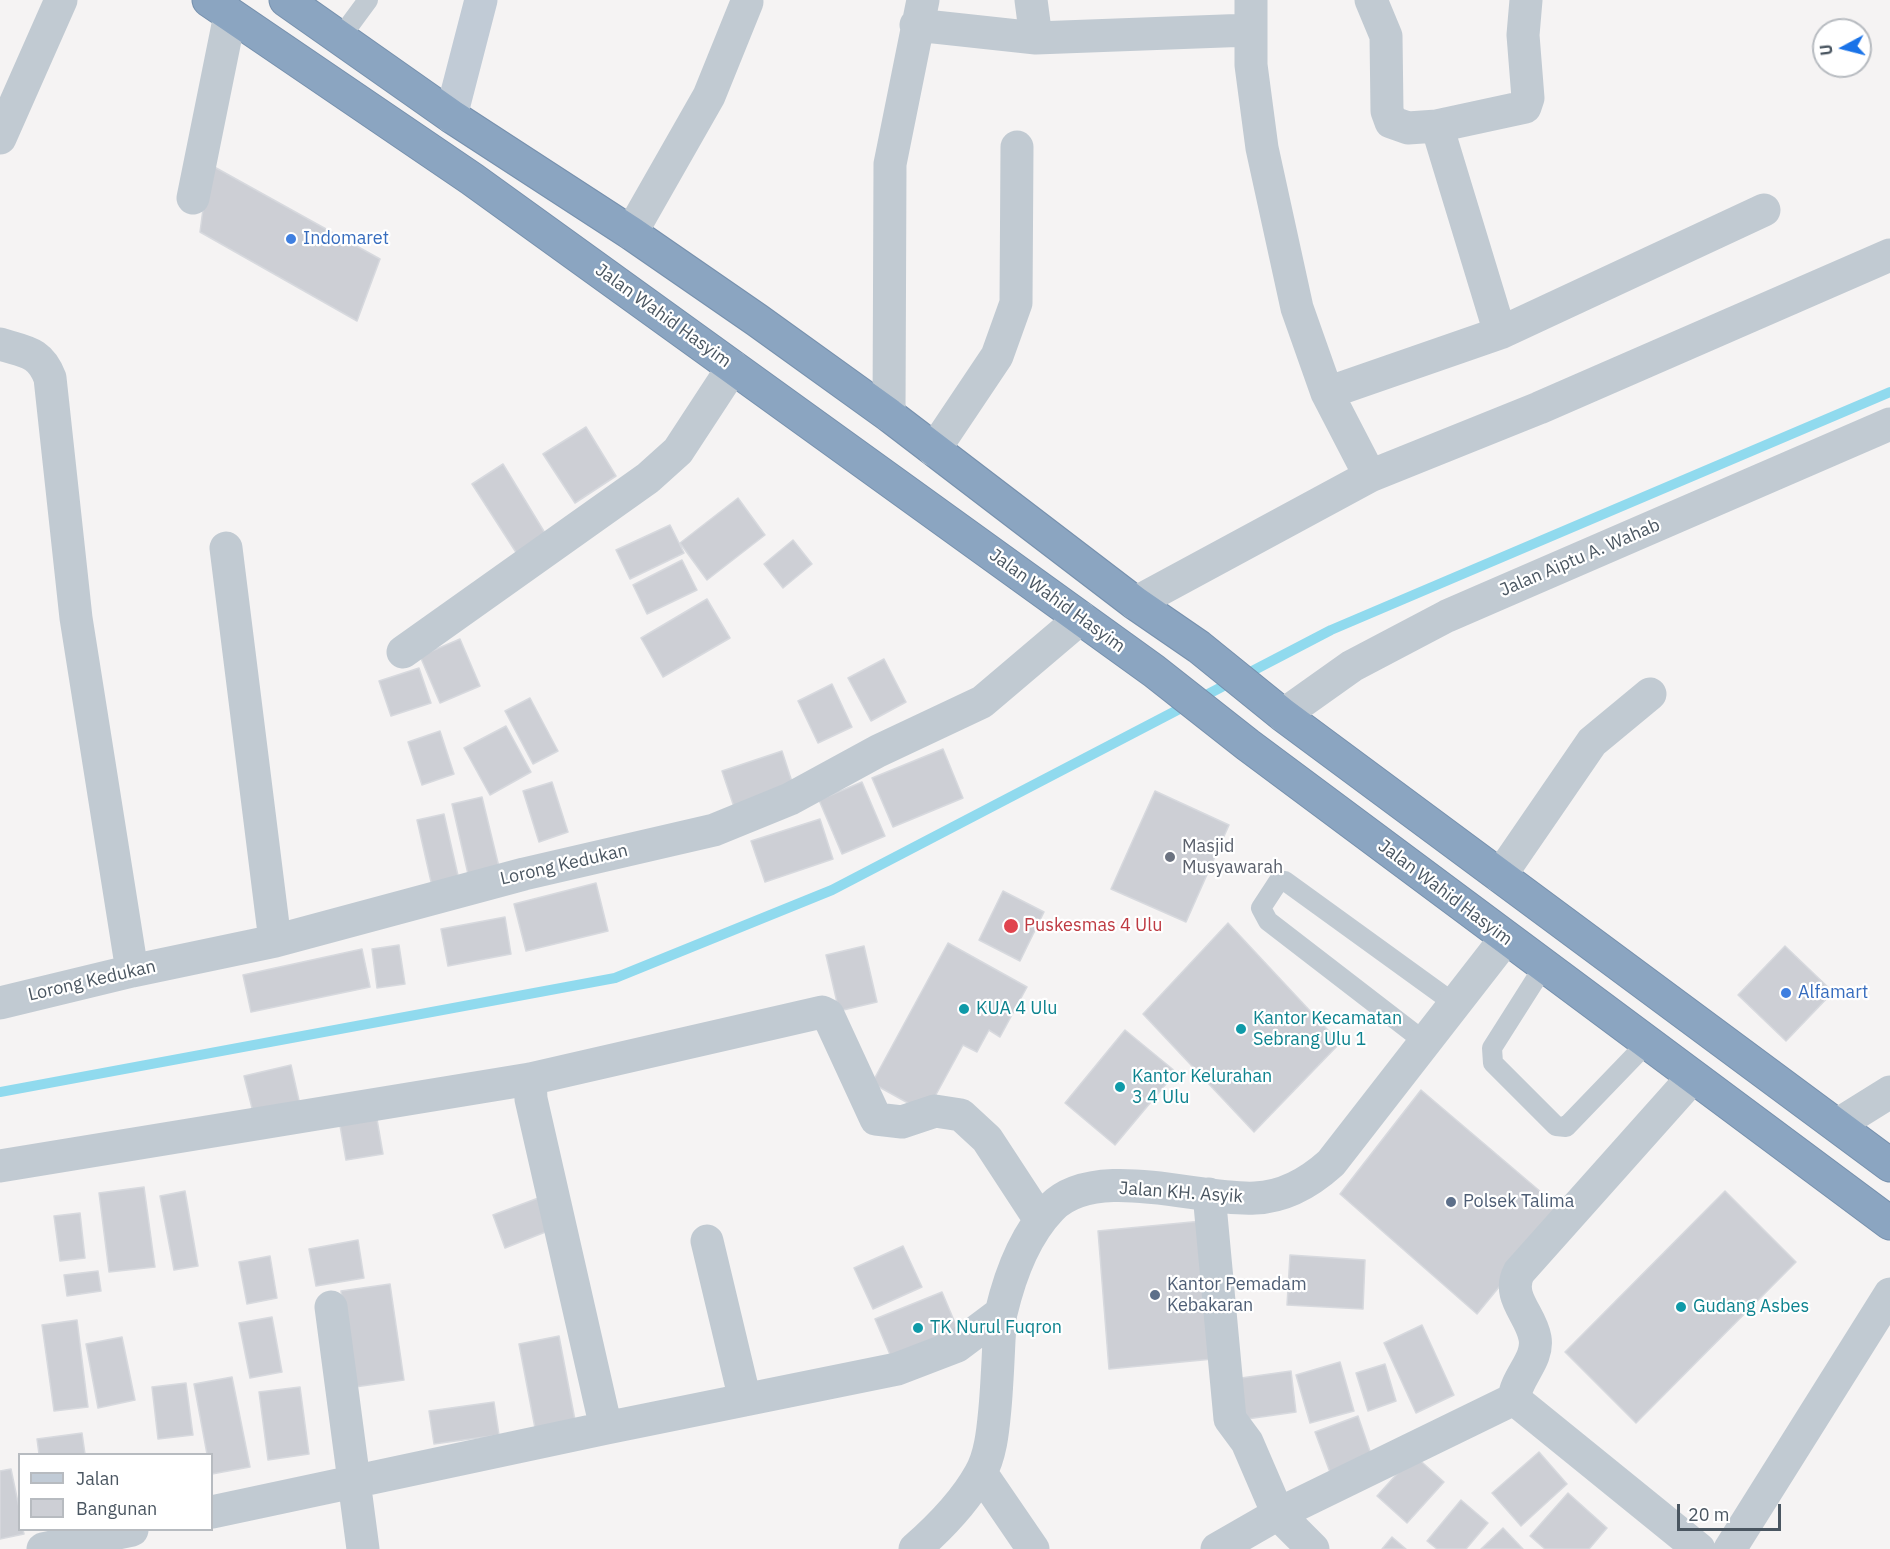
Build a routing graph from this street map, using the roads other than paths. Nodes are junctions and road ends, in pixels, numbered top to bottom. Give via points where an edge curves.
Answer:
1 (61, 0) edge
2 (286, 0) edge
3 (368, 0) edge
4 (481, 0) edge
5 (1031, 0) edge
6 (1371, 0) edge
7 (1526, 0) edge
8 (747, 2) dead end
9 (219, 7) edge
10 (919, 13) edge
11 (1250, 15) edge
12 (340, 38) junction
13 (1036, 38) junction
14 (451, 116) junction
15 (1437, 126) junction
16 (0, 138) edge
17 (1017, 147) dead end
18 (193, 198) dead end
19 (1764, 210) dead end
20 (632, 233) junction
21 (1890, 255) edge
22 (1500, 333) junction
23 (0, 345) edge
24 (733, 367) junction
25 (1327, 393) junction
26 (889, 415) junction
27 (1890, 424) edge
28 (934, 450) junction
29 (1370, 476) junction
30 (225, 549) dead end
31 (1135, 603) junction
32 (1081, 618) junction
33 (403, 652) dead end
34 (1650, 694) dead end
35 (1279, 712) junction
36 (1500, 876) junction
37 (1506, 938) junction
38 (275, 941) junction
39 (1544, 966) junction
40 (132, 970) junction
41 (0, 1002) edge
42 (1455, 1004) junction
43 (1425, 1042) junction
44 (1647, 1043) junction
45 (1693, 1077) junction
46 (530, 1078) junction
47 (1890, 1092) edge
48 (1837, 1125) junction
49 (1890, 1165) edge
50 (0, 1166) edge
51 (1209, 1194) junction
52 (1040, 1220) junction
53 (1890, 1223) edge
54 (707, 1241) dead end
55 (1890, 1294) edge
56 (331, 1307) dead end
57 (1001, 1313) junction
58 (1514, 1399) junction
59 (745, 1400) junction
60 (606, 1428) junction
61 (981, 1473) junction
62 (352, 1481) junction
63 (213, 1512) edge
64 (1278, 1514) junction
65 (127, 1531) edge
66 (926, 1544) edge
67 (1738, 1546) edge
68 (43, 1549) edge
69 (363, 1549) edge
70 (1033, 1549) edge
71 (1217, 1549) edge
72 (1313, 1549) edge
73 (1699, 1549) edge

1 - 16 street
2 - 12 highway
3 - 12 lane
4 - 14 street
5 - 13 street
6 - 15 street via 1386,36 1387,111 1391,122 1408,128
7 - 15 street via 1525,107
8 - 20 street via 709,96
9 - 18 street
9 - 24 highway, Jalan Wahid Hasyim via 472,179
10 - 13 street
10 - 26 street via 890,164
11 - 13 street
11 - 25 street via 1251,65 1262,148 1297,308
12 - 14 highway
14 - 20 highway
15 - 22 street
17 - 28 street via 1016,303 997,356
19 - 22 street
20 - 26 highway
21 - 29 street via 1539,408
22 - 25 street
23 - 40 street via 37,356 50,378 76,618
24 - 32 highway, Jalan Wahid Hasyim
24 - 33 street via 678,451 648,478
25 - 29 street
26 - 28 highway
27 - 35 street, Jalan Aiptu A. Wahab via 1447,616 1352,666
28 - 31 highway
29 - 31 street
30 - 38 street
31 - 35 highway via 1199,647
32 - 37 highway, Jalan Wahid Hasyim
32 - 38 street, Lorong Kedukan via 982,702 790,799 714,830 524,874
34 - 36 street via 1592,742
35 - 36 highway
36 - 48 highway
37 - 39 highway, Jalan Wahid Hasyim
37 - 42 street, Jalan KH. Asyik
38 - 40 street, Lorong Kedukan
39 - 44 highway, Jalan Wahid Hasyim
39 - 44 lane via 1492,1048 1491,1056 1493,1064 1556,1126 1566,1127
40 - 41 street, Lorong Kedukan
42 - 43 street, Jalan KH. Asyik
42 - 43 lane via 1285,881 1278,882 1261,908 1268,921
43 - 51 street, Jalan KH. Asyik via 1320,1173 1281,1194 1254,1198
44 - 45 highway, Jalan Wahid Hasyim
45 - 53 highway, Jalan Wahid Hasyim
45 - 58 street via 1519,1272 1514,1290 1536,1341
46 - 50 street
46 - 52 street via 825,1012 876,1119 902,1122 935,1110 961,1115 987,1139
46 - 60 street via 531,1099
47 - 48 street
48 - 49 highway
51 - 52 street, Jalan KH. Asyik via 1129,1186 1099,1188 1074,1193 1053,1205
51 - 64 street via 1230,1419 1247,1442
52 - 57 street, Jalan KH. Asyik via 1018,1259
54 - 59 street
55 - 67 street
56 - 62 street
57 - 59 street via 957,1346 897,1369
57 - 61 street, Jalan KH. Asyik via 992,1434
58 - 64 street
58 - 73 street
59 - 60 street
60 - 62 street
61 - 66 street, Jalan KH. Asyik
61 - 70 street
62 - 63 street
62 - 69 street
64 - 71 street
64 - 72 street
65 - 68 street

